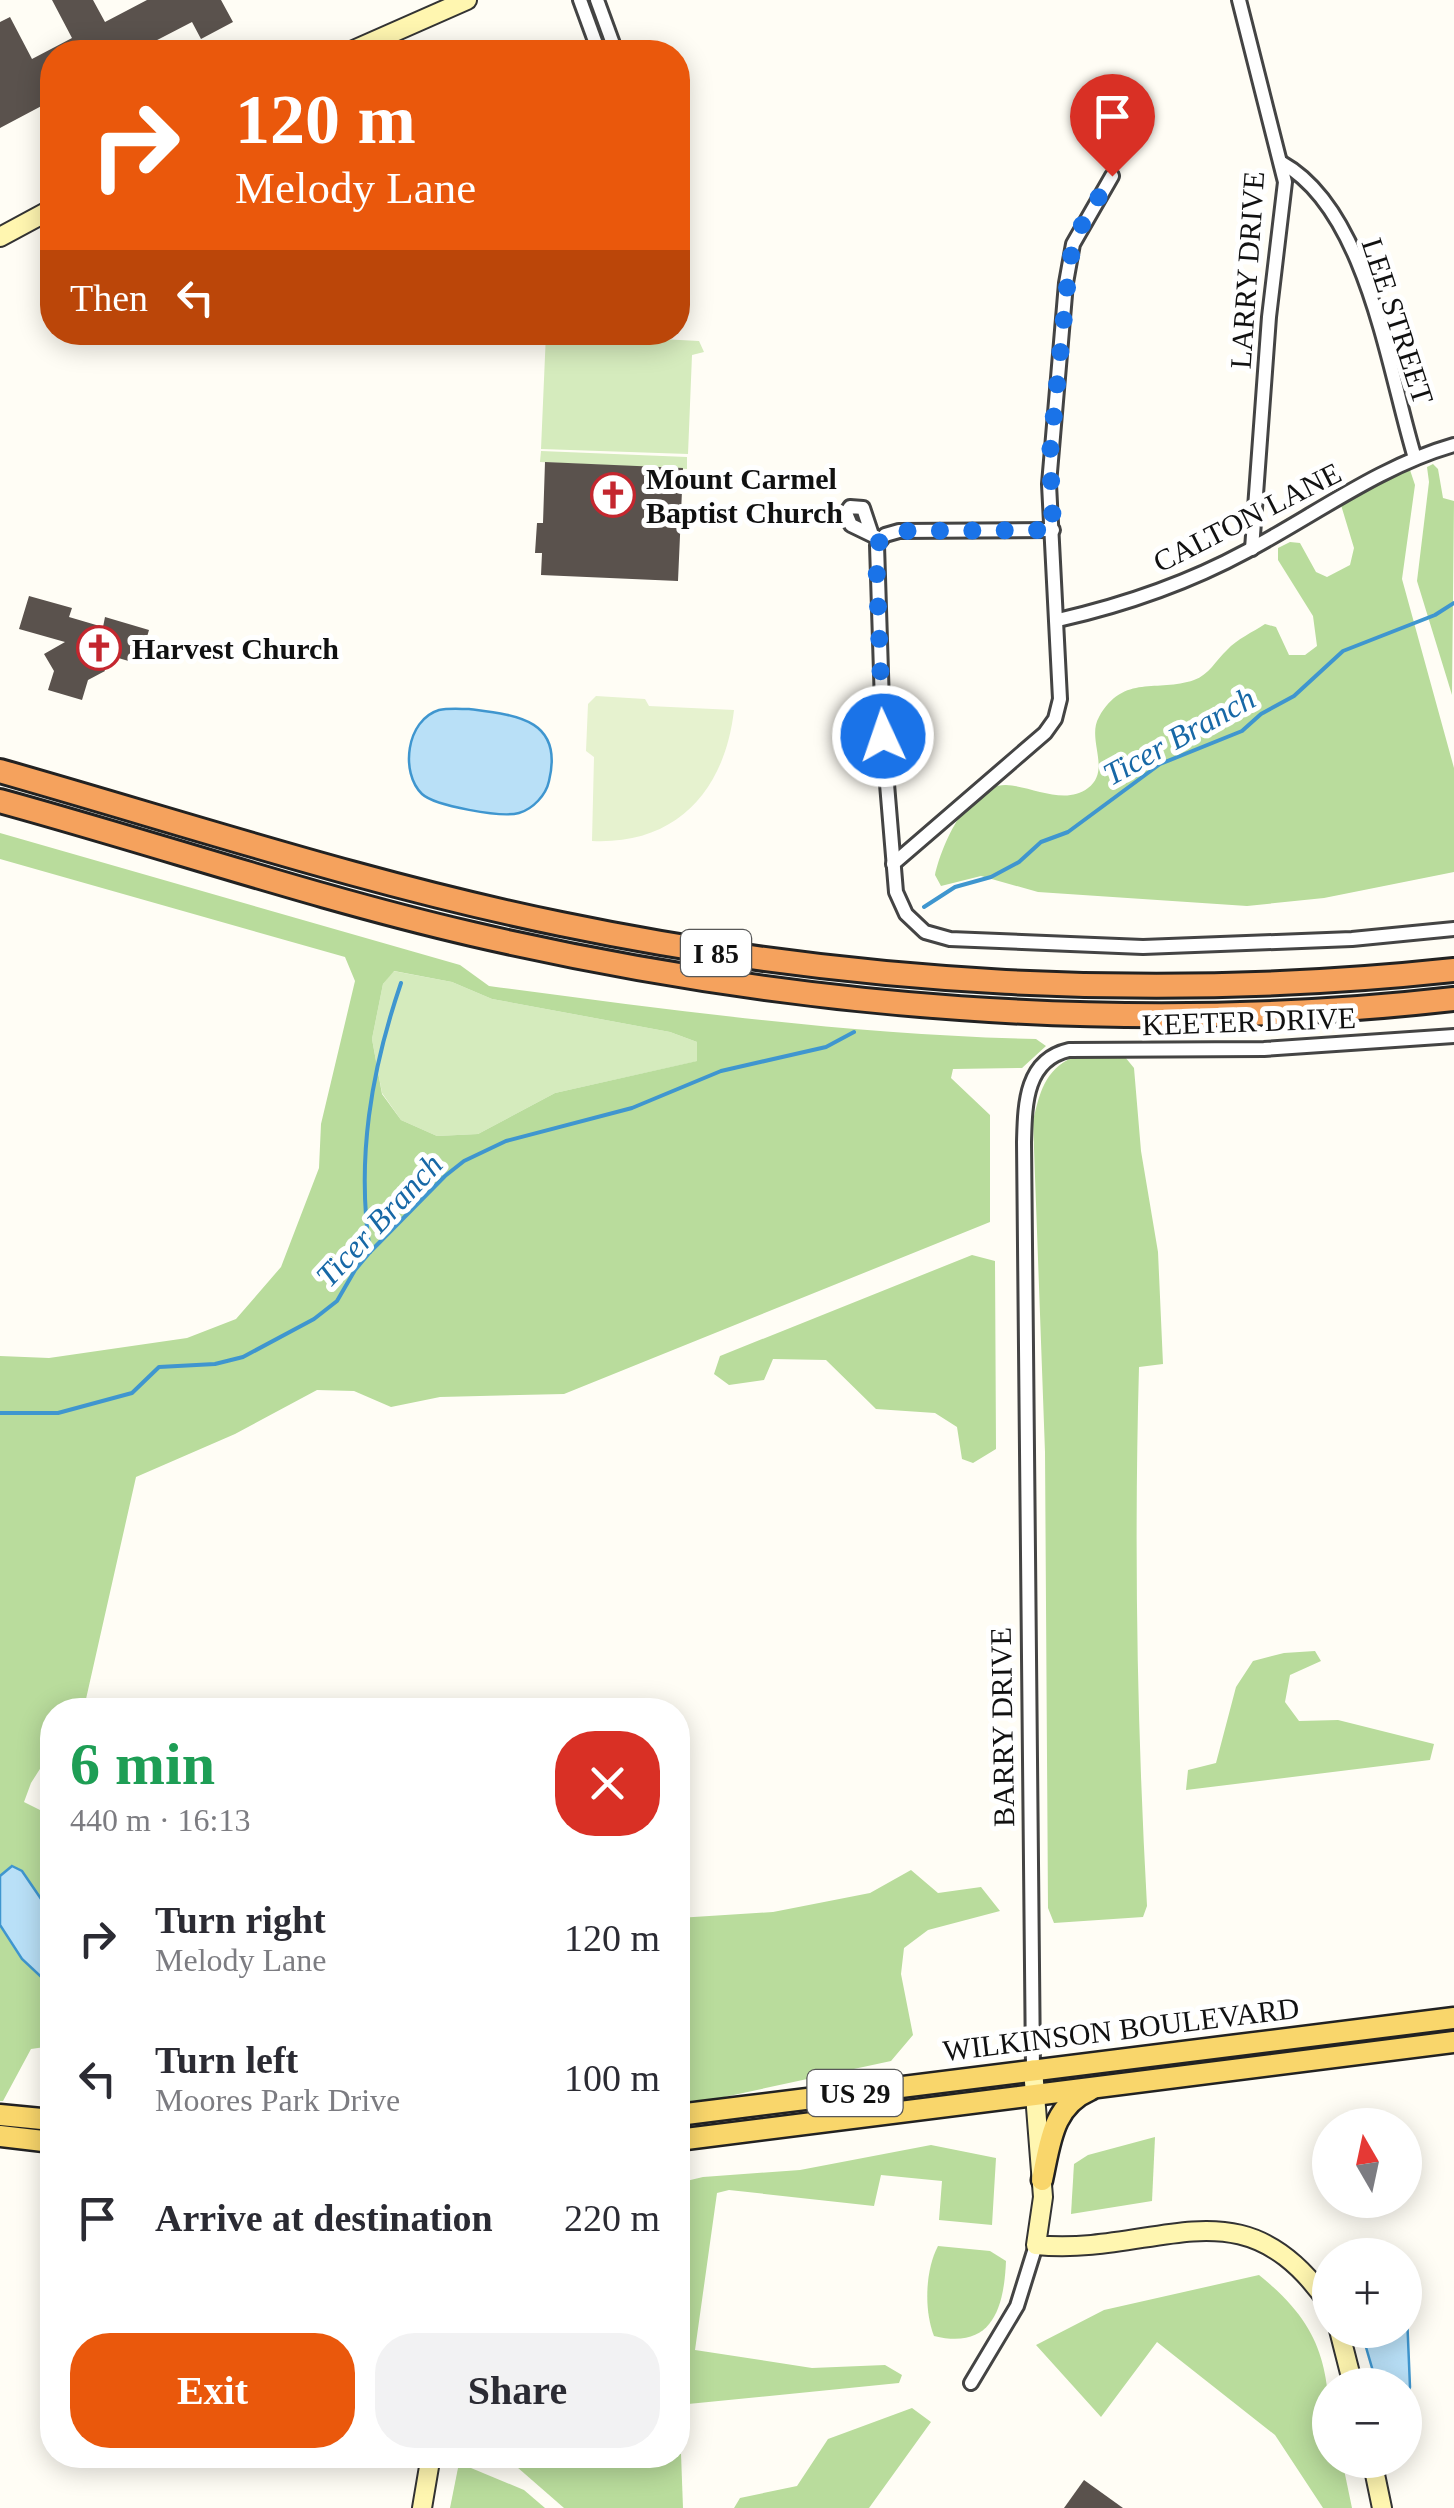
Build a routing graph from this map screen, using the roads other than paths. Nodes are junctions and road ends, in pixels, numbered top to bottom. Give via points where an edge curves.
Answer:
1 (467, 0) edge
2 (580, 0) edge
3 (598, 0) edge
4 (1239, 0) edge
5 (376, 40) edge
6 (595, 40) edge
7 (612, 40) edge
8 (1282, 163) junction
9 (1112, 176) dead end
10 (40, 215) edge
11 (0, 237) edge
12 (1454, 445) edge
13 (1415, 458) junction
14 (1053, 530) junction
15 (1252, 548) junction
16 (1058, 620) junction
17 (0, 771) edge
18 (0, 801) edge
19 (893, 864) junction
20 (1454, 929) edge
21 (1454, 970) edge
22 (1448, 1005) edge
23 (1454, 1036) edge
24 (1047, 1059) joint
25 (1454, 2018) edge
26 (1454, 2042) edge
27 (1033, 2069) junction
28 (1098, 2086) junction
29 (1035, 2094) junction
30 (690, 2113) edge
31 (0, 2115) edge
32 (40, 2119) edge
33 (0, 2136) edge
34 (690, 2138) edge
35 (40, 2141) edge
36 (1042, 2180) junction
37 (1036, 2246) junction
38 (1312, 2280) edge
39 (971, 2383) dead end
40 (429, 2468) edge
41 (1376, 2478) edge
42 (422, 2508) edge
43 (1382, 2508) edge

1 - 5 street
2 - 6 street
3 - 7 street
4 - 8 street, LARRY DRIVE
8 - 13 street, LEE STREET via 1321,192 1350,244
8 - 15 street, LARRY DRIVE
9 - 14 street via 1083,222 1070,259 1050,453
10 - 11 street
12 - 13 street, CALTON LANE
13 - 15 street, CALTON LANE
14 - 16 street
14 - 19 street via 876,535
15 - 16 street, CALTON LANE via 1159,591
16 - 19 street via 1060,699 1050,726
17 - 21 highway, I 85 via 479,906 742,957 1033,984 1230,985
18 - 22 highway, I 85 via 469,933 782,990 1082,1012
19 - 20 street via 906,914 925,932 950,939 1143,948
23 - 24 street, KEETER DRIVE via 1264,1049 1069,1050
24 - 27 street, BARRY DRIVE via 1027,1092 1024,1142
25 - 27 main road, WILKINSON BOULEVARD / US 29
26 - 28 main road, WILKINSON BOULEVARD / US 29
27 - 29 street, BARRY DRIVE
27 - 30 main road, WILKINSON BOULEVARD / US 29
28 - 29 main road, WILKINSON BOULEVARD / US 29
28 - 36 main road via 1058,2116
29 - 34 main road, WILKINSON BOULEVARD / US 29
29 - 36 street, BARRY DRIVE
31 - 32 main road
33 - 35 main road
36 - 37 street, BARRY DRIVE
37 - 38 street via 1073,2249 1230,2232 1285,2253
37 - 39 street, BARRY DRIVE via 1017,2306
40 - 42 street
41 - 43 street

